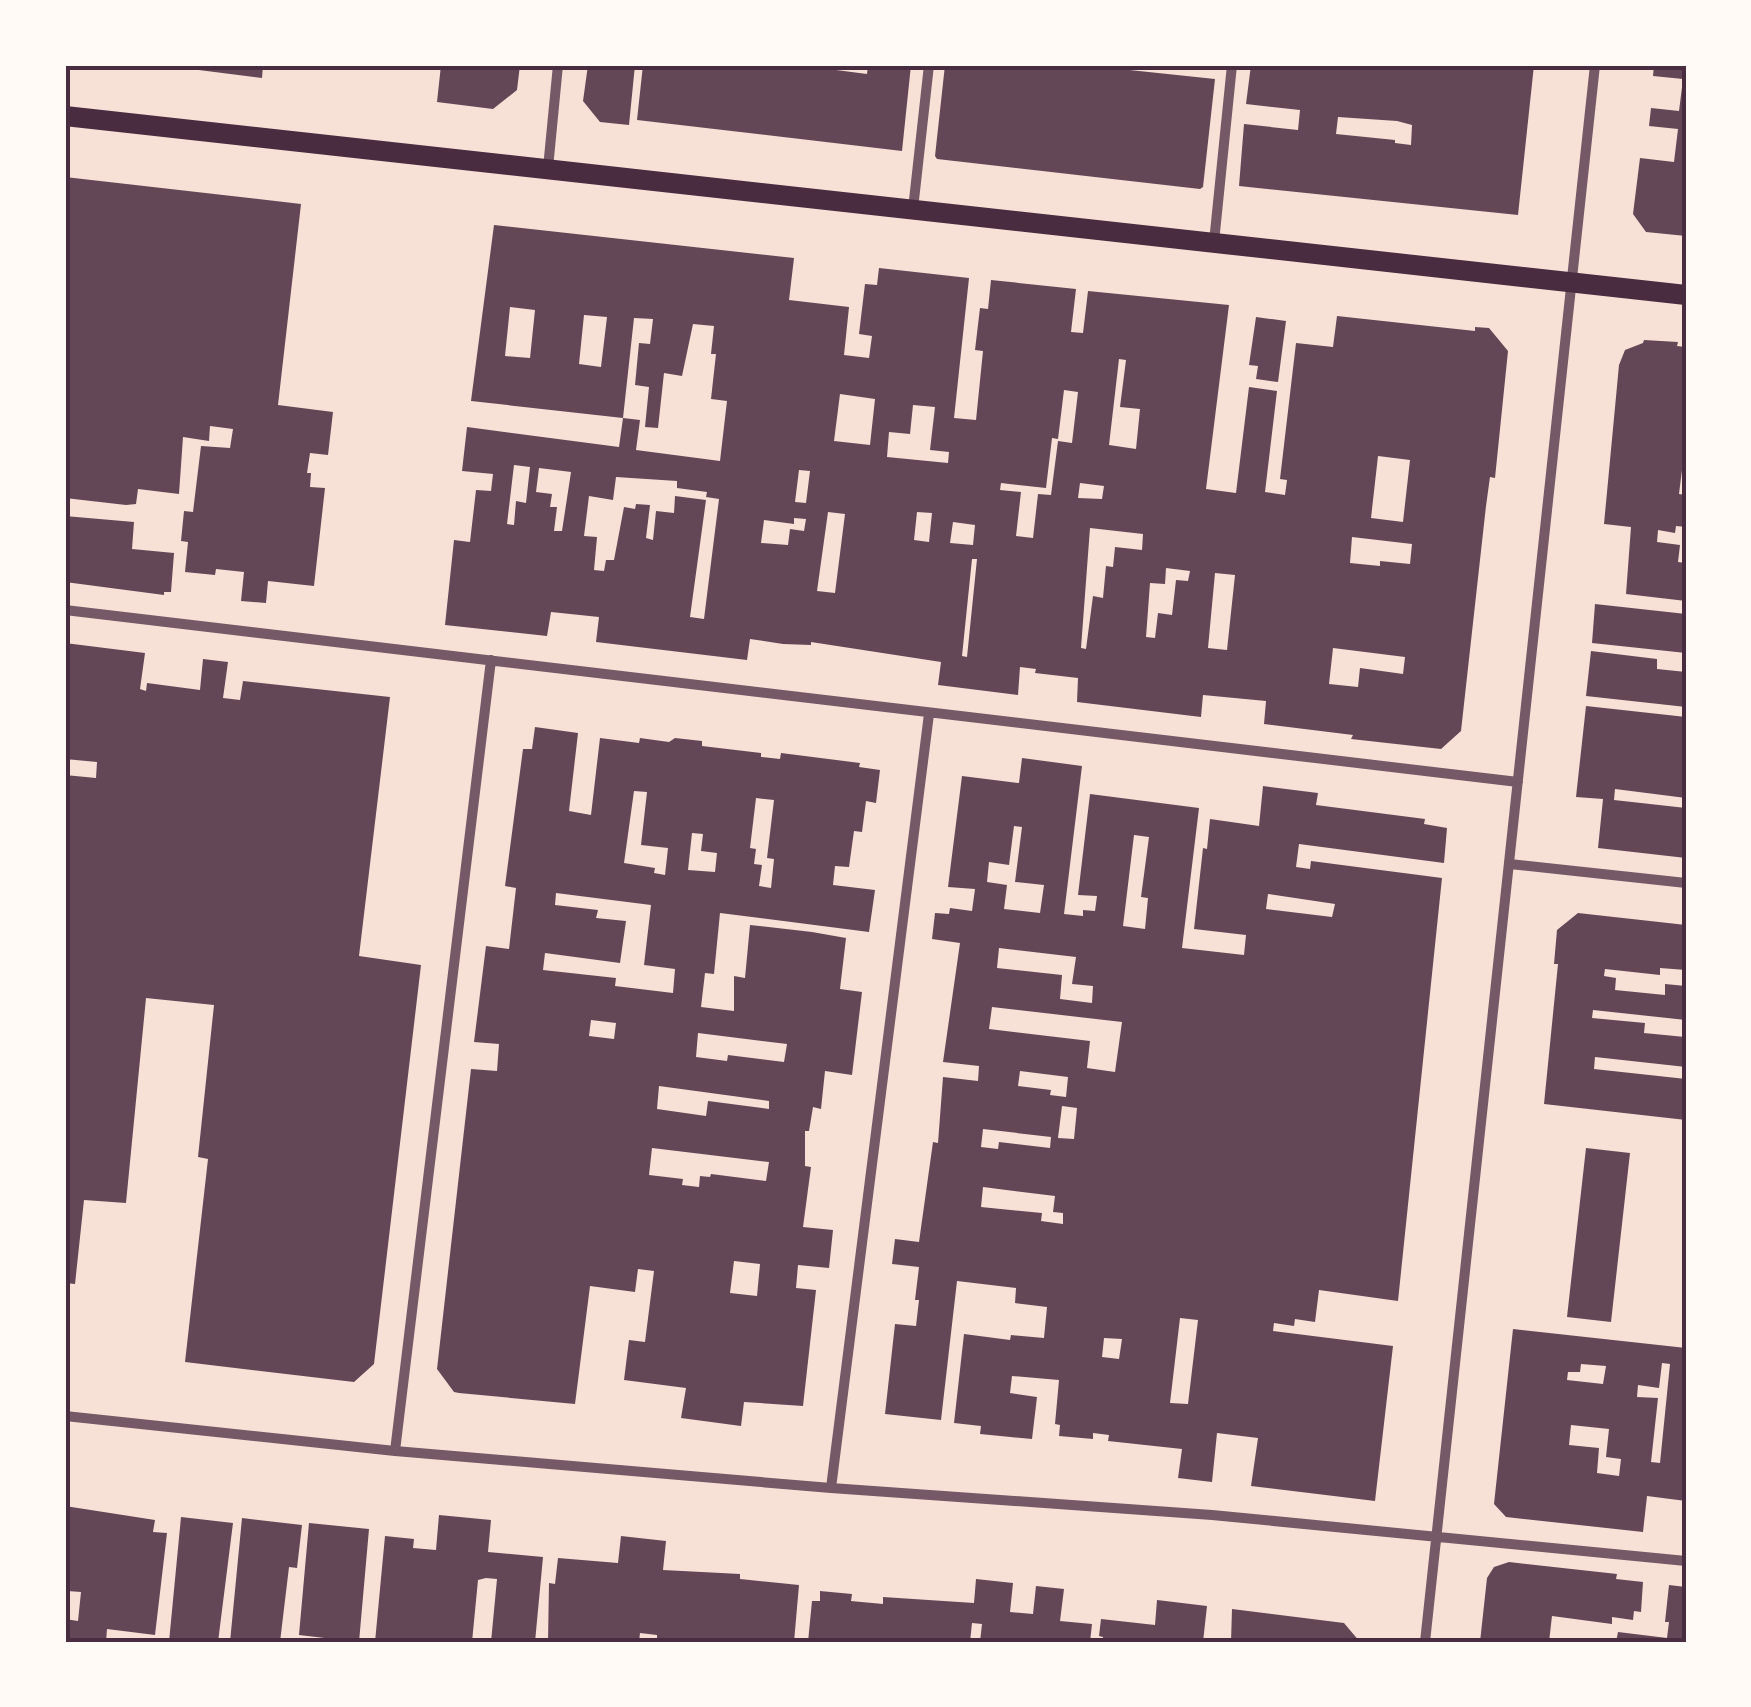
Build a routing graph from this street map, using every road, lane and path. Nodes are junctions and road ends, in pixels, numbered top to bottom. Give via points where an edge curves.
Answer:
1 (558, 65) edge
2 (929, 65) edge
3 (1232, 65) edge
4 (1595, 65) edge
5 (65, 116) edge
6 (548, 168) junction
7 (913, 210) junction
8 (1214, 244) junction
9 (1571, 282) junction
10 (1686, 295) edge
11 (65, 610) edge
12 (491, 660) junction
13 (929, 714) junction
14 (1518, 782) junction
15 (1510, 864) junction
16 (1686, 883) edge
17 (65, 1416) edge
18 (395, 1451) junction
19 (831, 1488) junction
20 (1437, 1536) junction
21 (1686, 1561) edge
22 (1426, 1642) edge

1 - 6 street
2 - 7 street
3 - 8 street
4 - 9 street
5 - 6 main road
6 - 7 main road
7 - 8 main road
8 - 9 main road
9 - 10 main road
9 - 14 street
11 - 12 street
12 - 13 street
12 - 18 street
13 - 14 street
13 - 19 street
14 - 15 street
15 - 16 street
15 - 20 street
17 - 18 street
18 - 19 street
19 - 20 street
20 - 21 street
20 - 22 street

